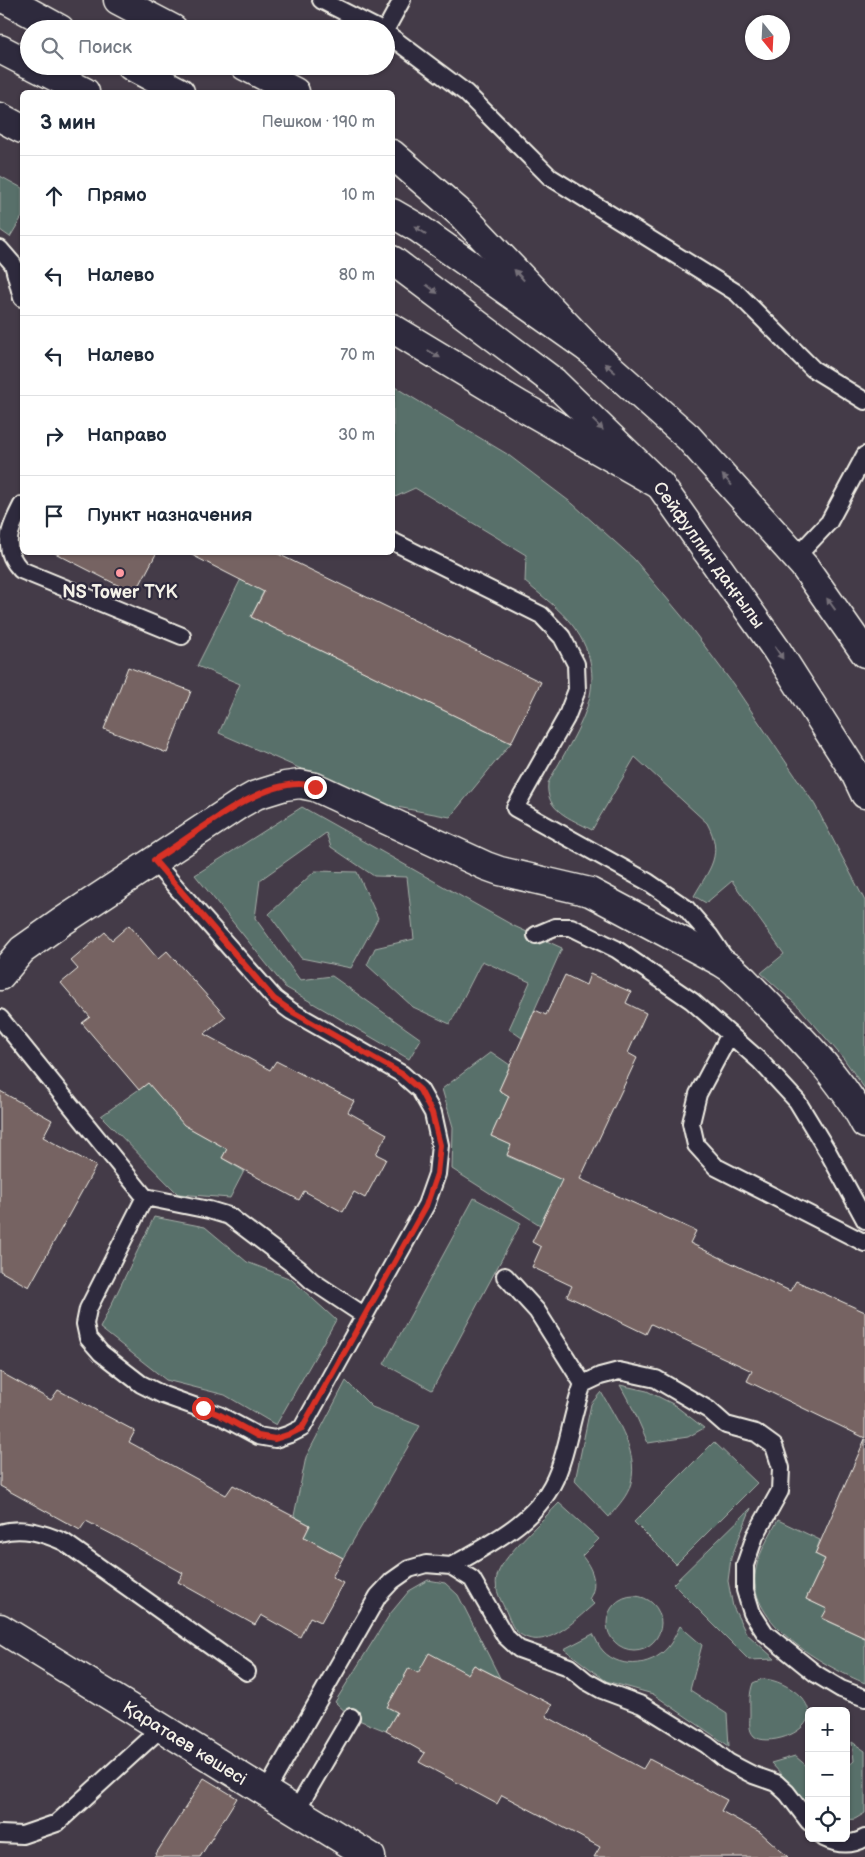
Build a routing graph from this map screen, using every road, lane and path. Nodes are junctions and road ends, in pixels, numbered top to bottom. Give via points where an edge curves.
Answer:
1 (7, 0) edge
2 (118, 0) edge
3 (321, 0) edge
4 (402, 0) edge
5 (44, 20) edge
6 (156, 20) edge
7 (360, 20) edge
8 (391, 20) edge
9 (395, 40) edge
10 (0, 49) edge
11 (20, 59) edge
12 (52, 75) edge
13 (148, 75) edge
14 (262, 75) edge
15 (81, 90) edge
16 (176, 90) edge
17 (291, 90) edge
18 (0, 117) edge
19 (20, 128) edge
20 (395, 157) edge
21 (395, 215) edge
22 (0, 250) edge
23 (395, 262) edge
24 (20, 290) edge
25 (395, 330) edge
26 (589, 349) junction
27 (865, 401) edge
28 (865, 455) edge
29 (660, 485) junction
30 (20, 509) edge
31 (395, 542) edge
32 (796, 557) junction
33 (182, 636) dead end
34 (865, 653) edge
35 (865, 794) edge
36 (154, 860) junction
37 (536, 935) dead end
38 (732, 969) junction
39 (0, 976) edge
40 (0, 1018) edge
41 (730, 1034) junction
42 (865, 1124) edge
43 (145, 1196) junction
44 (865, 1220) edge
45 (865, 1243) edge
46 (505, 1276) dead end
47 (364, 1316) junction
48 (583, 1384) junction
49 (0, 1533) edge
50 (451, 1566) junction
51 (0, 1628) edge
52 (247, 1672) dead end
53 (865, 1698) edge
54 (351, 1717) dead end
55 (161, 1728) junction
56 (266, 1792) junction
57 (296, 1811) junction
58 (805, 1816) edge
59 (0, 1834) edge
60 (865, 1838) edge
61 (833, 1842) edge
62 (371, 1857) edge

1 - 5 main road
2 - 6 main road
3 - 7 lane
4 - 8 lane
9 - 27 lane via 466,93 550,177 737,293 813,369
10 - 11 main road
12 - 15 main road
13 - 16 main road
14 - 17 main road
18 - 19 main road
26 -> 20 main road via 461,214
26 -> 21 main road
22 - 24 lane via 13,264
23 -> 29 main road, Сейфуллин даңғылы via 554,382
25 -> 29 main road
32 -> 26 main road via 688,437
28 - 32 lane via 829,522
29 -> 35 main road, Сейфуллин даңғылы via 776,649
30 - 33 lane via 8,544 12,560 21,570
31 - 38 lane via 541,615 562,637 576,664 577,690 566,718 515,808 648,882 686,908
34 -> 32 main road
36 - 38 main road via 256,795 300,784 315,787 486,866 590,892
36 - 39 main road via 22,950
36 - 47 lane via 274,999 402,1074 420,1090 432,1113 440,1145 437,1174 426,1206
37 - 41 lane via 555,927 571,927 616,949 692,1001
38 - 42 main road via 829,1071 845,1090
40 - 43 lane
41 - 44 lane via 797,1101
41 - 45 lane via 698,1094 691,1123 696,1145 716,1167
43 - 47 lane via 229,1216 312,1281
43 - 47 lane via 88,1309 85,1324 88,1338 100,1353 141,1384 220,1415 258,1436 275,1439 302,1428
46 - 48 lane via 537,1312
48 - 50 lane via 558,1473 545,1498 505,1536
48 - 53 lane via 619,1372 656,1379 709,1410 726,1425 756,1433 774,1446 781,1468 780,1491 755,1536 745,1565 744,1590 752,1613 765,1633 816,1674
49 - 52 lane via 8,1530 39,1532 64,1542
50 - 56 lane via 426,1564 409,1568 378,1596
50 - 58 lane via 472,1579 505,1636 519,1649 569,1667 602,1690 642,1704 728,1762 776,1783 788,1793
51 - 55 main road, Қаратаев көшесі
54 - 57 lane
55 - 56 main road, Қаратаев көшесі
55 - 59 lane via 57,1823 22,1835
56 - 57 main road, Қаратаев көшесі
57 - 62 main road, Қаратаев көшесі
60 - 61 lane via 855,1844

